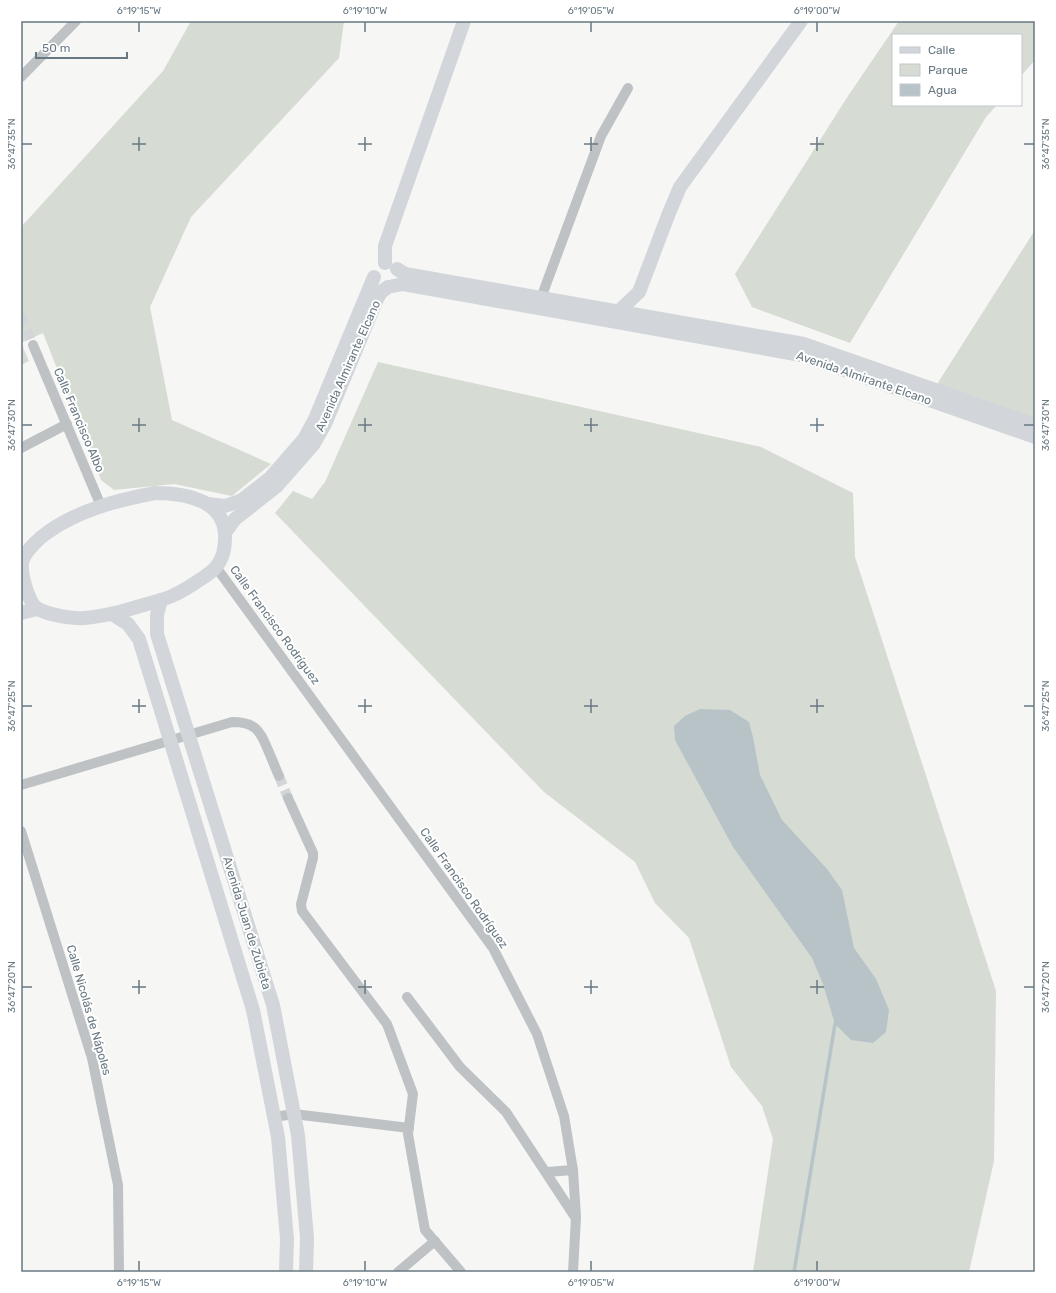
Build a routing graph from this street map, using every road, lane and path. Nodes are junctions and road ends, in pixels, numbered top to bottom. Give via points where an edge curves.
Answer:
1 (76, 21) edge
2 (464, 21) edge
3 (801, 21) edge
4 (21, 77) edge
5 (628, 88) dead end
6 (391, 266) junction
7 (374, 277) junction
8 (391, 286) junction
9 (540, 303) junction
10 (618, 317) junction
11 (33, 345) tunnel mouth
12 (66, 424) junction
13 (1035, 425) edge
14 (1035, 437) edge
15 (21, 448) edge
16 (208, 504) junction
17 (101, 506) junction
18 (226, 531) junction
19 (22, 560) edge
20 (216, 567) junction
21 (161, 600) junction
22 (37, 609) junction
23 (21, 614) edge
24 (112, 614) junction
25 (189, 734) junction
26 (170, 740) junction
27 (279, 776) tunnel mouth
28 (21, 785) edge
29 (288, 798) tunnel mouth
30 (21, 831) edge
31 (407, 997) dead end
32 (294, 1114) junction
33 (274, 1117) junction
34 (409, 1128) junction
35 (573, 1170) junction
36 (546, 1172) junction
37 (576, 1217) junction
38 (435, 1241) junction
39 (119, 1272) edge
40 (286, 1272) edge
41 (306, 1272) edge
42 (398, 1272) edge
43 (461, 1272) edge
44 (573, 1272) edge

1 - 4 street
2 - 6 street via 385,246
3 - 10 street via 680,187 639,292
5 - 9 street via 601,136
6 - 7 street via 380,264 376,267
6 - 8 street via 398,278
6 - 9 street, Avenida Almirante Elcano via 405,274
7 - 8 street via 379,285
7 - 16 street, Avenida Almirante Elcano via 315,419 304,439 270,478 242,500 225,506
8 - 9 street, Avenida Almirante Elcano via 403,284
8 - 18 street, Avenida Almirante Elcano via 377,299 325,424 313,445 277,486 235,519
9 - 10 street, Avenida Almirante Elcano
10 - 13 street, Avenida Almirante Elcano via 804,344
10 - 14 street, Avenida Almirante Elcano via 801,355
11 - 12 street, Calle Francisco Albo
12 - 15 street
12 - 17 street, Calle Francisco Albo
16 - 17 street via 185,495 155,493
16 - 18 street via 219,515
17 - 19 street via 72,518 47,533
18 - 20 street via 225,550
19 - 22 street via 23,578
20 - 21 street via 175,595
20 - 35 street, Calle Francisco Rodríguez via 493,948 537,1034 564,1116
21 - 24 street
21 - 25 street, Avenida Juan de Zubieta via 157,615 157,634
22 - 23 street
22 - 24 street via 54,615 84,618
24 - 26 street, Avenida Juan de Zubieta via 128,624 139,639
25 - 26 street
25 - 27 street via 232,722 249,724 261,734
25 - 32 street, Avenida Juan de Zubieta via 273,1005
26 - 28 street
26 - 33 street, Avenida Juan de Zubieta via 253,1010
29 - 34 street via 313,853 301,904 302,911 387,1024 413,1094
30 - 39 street, Calle Nicolás de Nápoles via 92,1058 118,1185
31 - 36 street via 460,1067 506,1112
32 - 33 street
32 - 34 street
32 - 41 street, Avenida Juan de Zubieta via 307,1238
33 - 40 street, Avenida Juan de Zubieta via 287,1239
34 - 38 street via 425,1230
35 - 36 street
35 - 37 street, Calle Francisco Rodríguez
36 - 37 street
37 - 44 street, Calle Francisco Rodríguez
38 - 42 street
38 - 43 street

